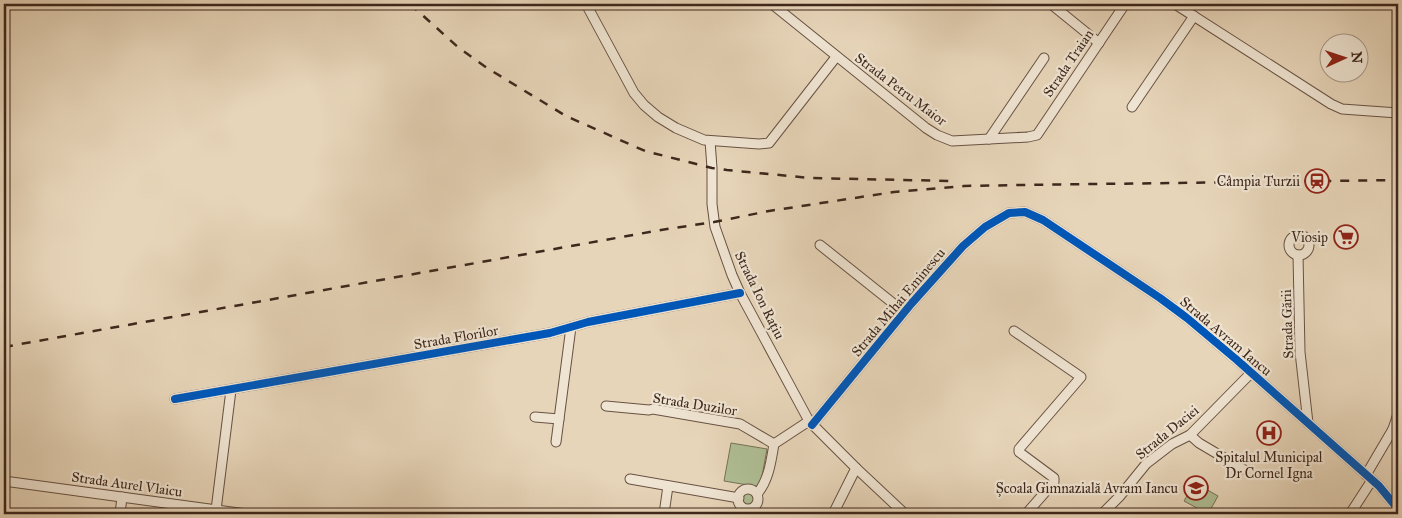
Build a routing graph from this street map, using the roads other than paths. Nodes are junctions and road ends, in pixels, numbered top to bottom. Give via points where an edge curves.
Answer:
1 (586, 4) edge
2 (1051, 4) edge
3 (1125, 4) edge
4 (1175, 4) edge
5 (778, 6) edge
6 (1194, 16) junction
7 (1099, 43) junction
8 (836, 57) junction
9 (1044, 58) dead end
10 (1132, 107) dead end
11 (1398, 113) edge
12 (1033, 136) joint
13 (989, 139) junction
14 (710, 141) junction
15 (1016, 211) joint
16 (820, 245) dead end
17 (1298, 255) dead end
18 (740, 293) junction
19 (904, 312) junction
20 (571, 327) junction
21 (1014, 331) dead end
22 (1251, 373) junction
23 (231, 390) junction
24 (175, 399) dead end
25 (606, 406) dead end
26 (1398, 414) edge
27 (535, 417) dead end
28 (559, 419) junction
29 (811, 423) junction
30 (1308, 423) junction
31 (1396, 428) edge
32 (1190, 435) junction
33 (556, 442) dead end
34 (774, 444) junction
35 (856, 468) junction
36 (1243, 469) dead end
37 (1369, 477) junction
38 (630, 479) dead end
39 (4, 482) edge
40 (668, 486) junction
41 (757, 494) junction
42 (122, 497) junction
43 (739, 498) junction
44 (1398, 509) edge
45 (216, 510) junction
46 (747, 512) edge
47 (120, 514) edge
48 (246, 514) edge
49 (664, 514) edge
50 (833, 514) edge
51 (905, 514) edge
52 (1026, 514) edge
53 (1102, 514) edge
54 (1350, 514) edge

1 - 14 street via 644,105 676,128
2 - 7 street
3 - 7 street, Strada Traian
4 - 6 street
5 - 8 street, Strada Petru Maior
6 - 10 street
6 - 11 street via 1330,104 1342,109
7 - 12 street, Strada Traian
8 - 13 street, Strada Petru Maior via 937,135 952,140
8 - 14 street via 769,143
9 - 13 street
12 - 13 street, Strada Petru Maior
14 - 18 street, Strada Ion Rațiu via 714,227
15 - 19 street, Strada Mihai Eminescu via 985,227 963,246
15 - 22 street, Strada Avram Iancu via 1043,220 1160,298
16 - 19 street
17 - 30 street, Strada Gării via 1300,352
18 - 20 street, Strada Florilor
18 - 29 street, Strada Ion Rațiu
19 - 29 street, Strada Mihai Eminescu
20 - 23 street, Strada Florilor
20 - 28 street
21 - 52 street via 1081,376 1019,449 1054,478
22 - 30 street, Strada Avram Iancu
22 - 32 street, Strada Daciei
23 - 24 street, Strada Florilor
23 - 45 street
25 - 34 street, Strada Duzilor via 653,409 740,424
26 - 31 street
27 - 28 street
28 - 33 street
29 - 34 street, Strada Mihai Eminescu
29 - 35 street, Strada Ion Rațiu
30 - 37 street, Strada Avram Iancu
31 - 37 street
32 - 36 street
32 - 53 street, Strada Daciei via 1146,464
34 - 41 street via 768,475
35 - 50 street
35 - 51 street, Strada Ion Rațiu
37 - 44 street, Strada Avram Iancu
37 - 54 street
38 - 40 street
39 - 42 street, Strada Aurel Vlaicu
40 - 43 street
40 - 49 street
41 - 43 street via 746,490
41 - 46 street via 757,505
42 - 45 street, Strada Aurel Vlaicu
42 - 47 street
43 - 46 street
45 - 48 street, Strada Aurel Vlaicu

